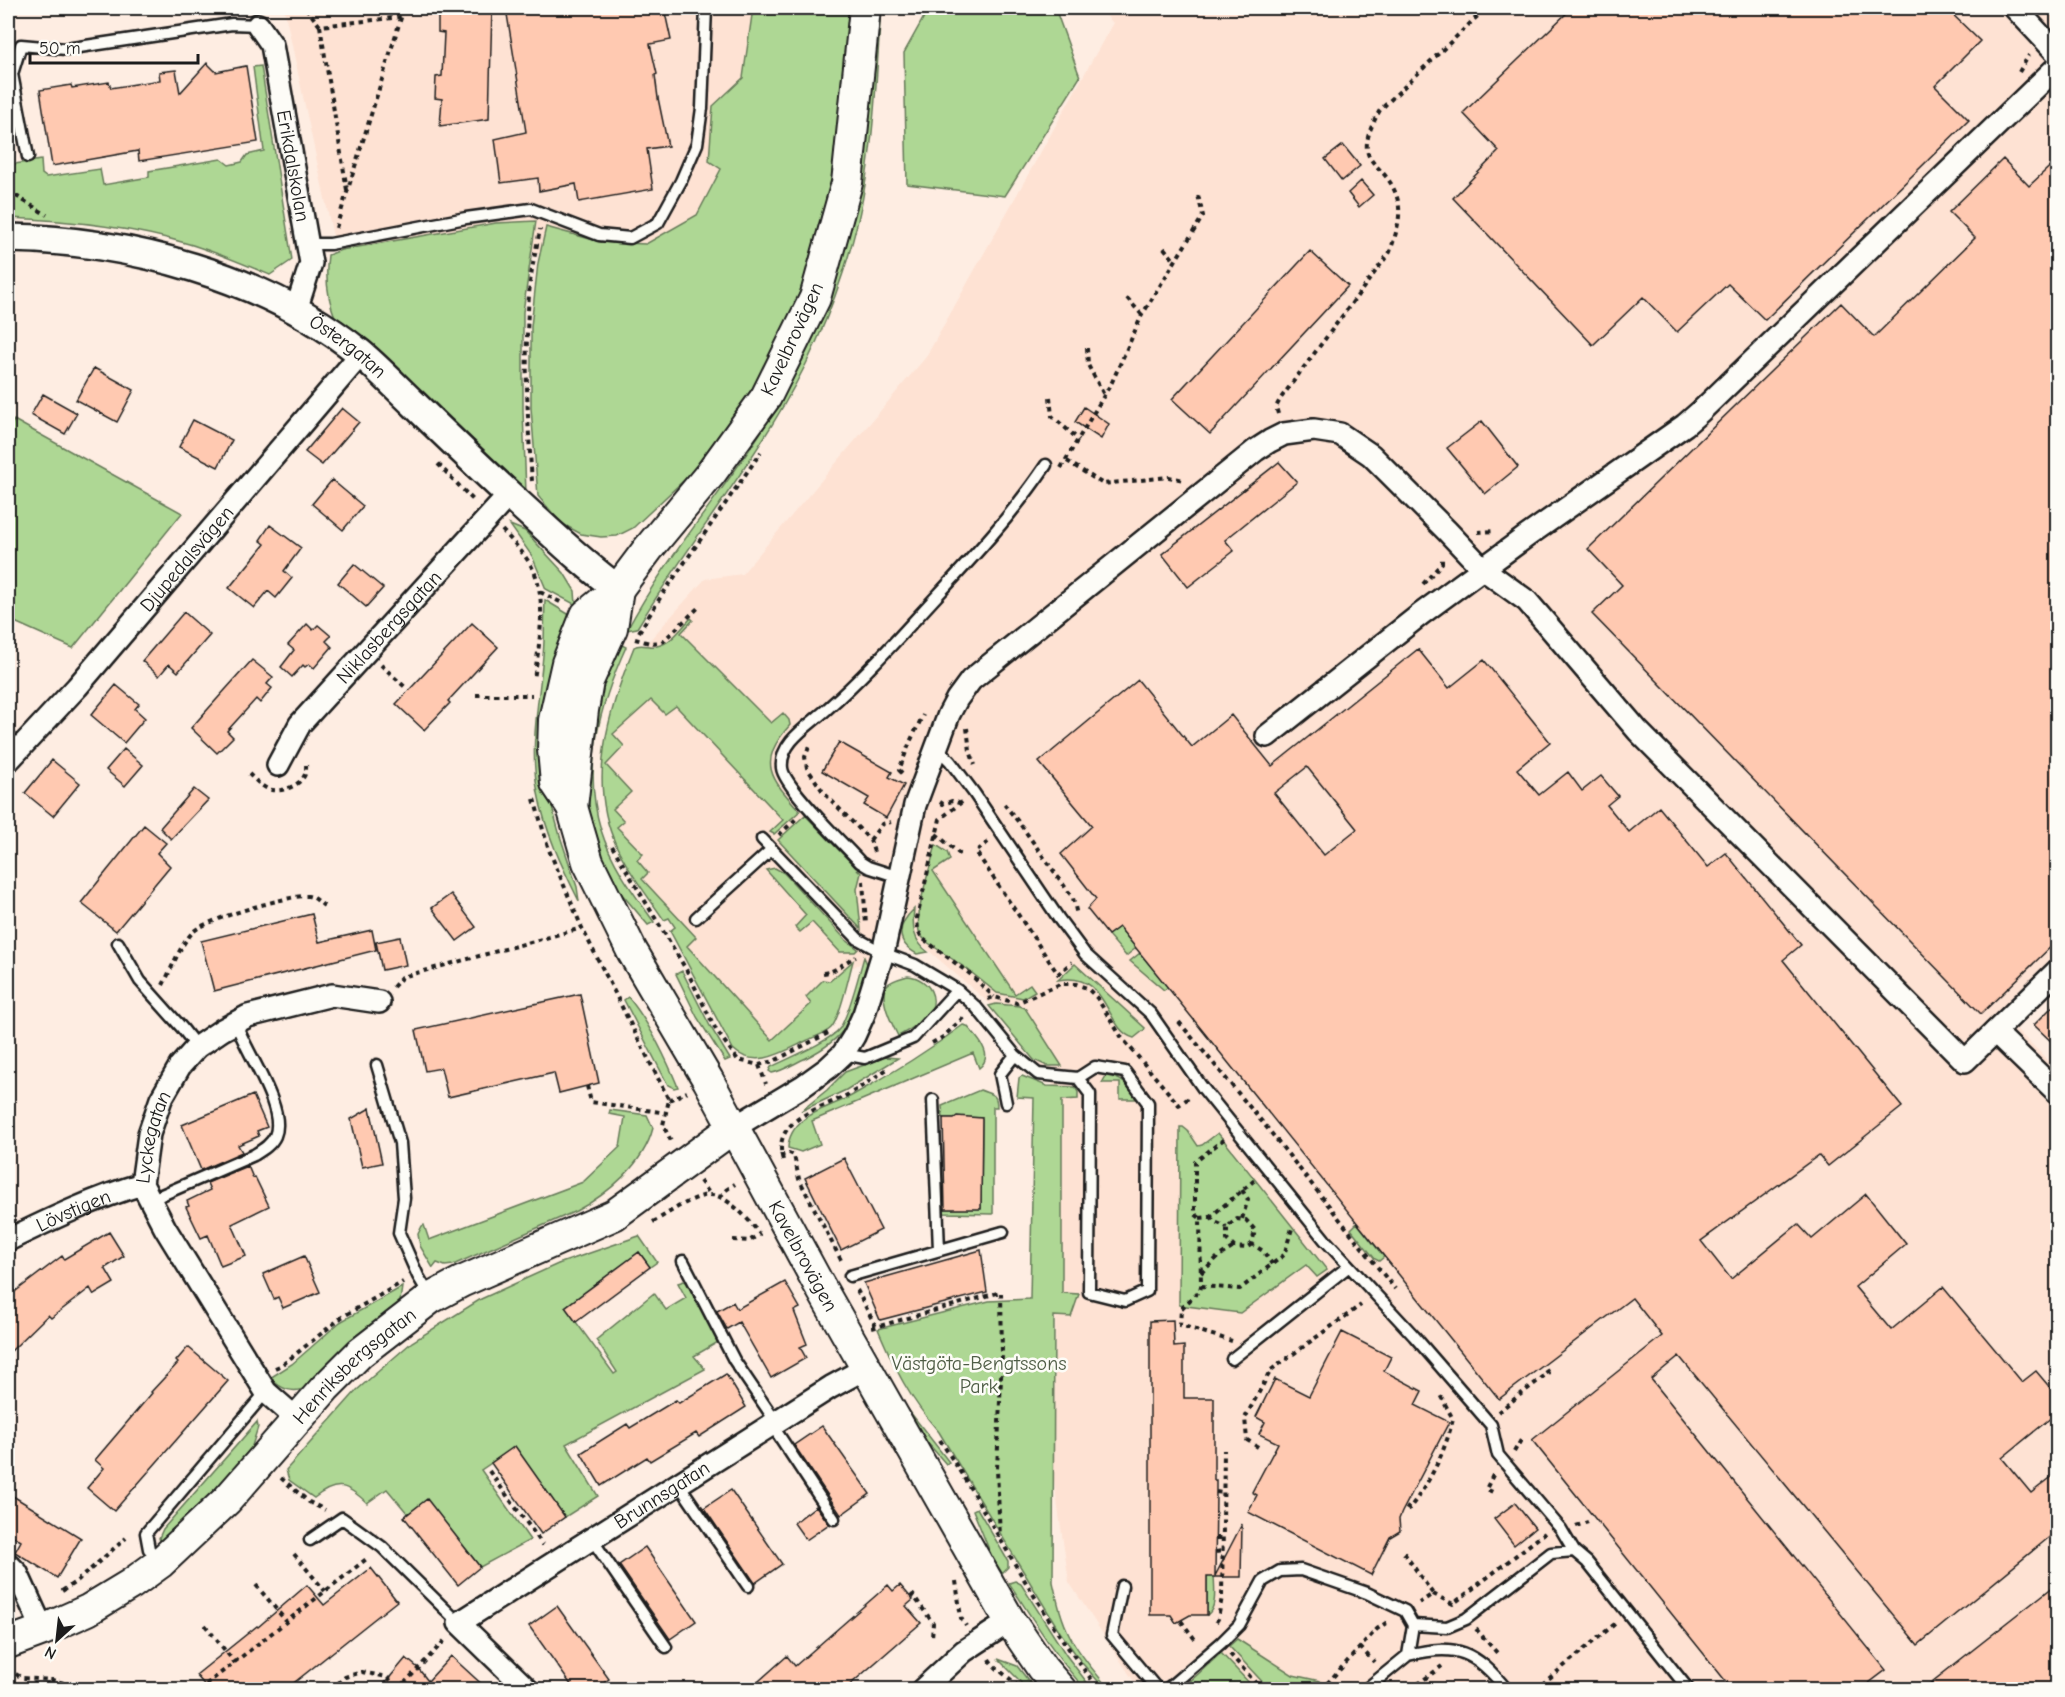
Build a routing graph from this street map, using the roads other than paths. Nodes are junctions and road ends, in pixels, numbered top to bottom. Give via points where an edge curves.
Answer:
1 (706, 8) edge
2 (865, 8) edge
3 (2014, 8) edge
4 (258, 25) joint
5 (2058, 54) edge
6 (2058, 66) edge
7 (28, 157) dead end
8 (8, 238) edge
9 (307, 244) junction
10 (296, 310) junction
11 (361, 354) junction
12 (1046, 465) dead end
13 (509, 495) junction
14 (1482, 569) junction
15 (618, 589) junction
16 (1267, 736) dead end
17 (936, 747) junction
18 (8, 760) edge
19 (278, 765) dead end
20 (898, 877) junction
21 (696, 918) dead end
22 (118, 943) dead end
23 (883, 953) junction
24 (2058, 970) edge
25 (957, 990) junction
26 (379, 1002) road end
27 (236, 1023) junction
28 (1995, 1032) junction
29 (197, 1047) junction
30 (843, 1054) junction
31 (1015, 1055) junction
32 (377, 1065) dead end
33 (1078, 1078) junction
34 (2058, 1093) edge
35 (933, 1100) dead end
36 (1006, 1103) dead end
37 (733, 1128) junction
38 (146, 1192) junction
39 (1003, 1232) dead end
40 (8, 1240) edge
41 (939, 1250) junction
42 (683, 1261) dead end
43 (1349, 1266) junction
44 (850, 1276) road end
45 (431, 1298) junction
46 (1232, 1359) dead end
47 (866, 1368) junction
48 (268, 1382) junction
49 (298, 1420) junction
50 (774, 1423) junction
51 (678, 1483) junction
52 (834, 1519) dead end
53 (591, 1538) junction
54 (310, 1540) dead end
55 (1574, 1551) junction
56 (160, 1563) junction
57 (8, 1564) edge
58 (748, 1586) dead end
59 (1122, 1586) dead end
60 (1010, 1621) junction
61 (459, 1623) junction
62 (1413, 1625) junction
63 (44, 1630) junction
64 (8, 1643) edge
65 (666, 1647) dead end
66 (1408, 1655) junction
67 (931, 1686) edge
68 (528, 1689) edge
69 (1061, 1689) edge
70 (1158, 1689) edge
71 (1166, 1689) edge
72 (1365, 1689) edge
73 (1507, 1689) edge
74 (1689, 1689) edge

1 - 9 lane via 697,144 657,223 630,238 599,235 531,209 330,244
2 - 15 main road, Kavelbrovägen via 847,183 815,298 766,397
3 - 5 street
4 - 7 lane via 232,24 66,49 21,45 12,74
4 - 9 street, Erikdalskolan via 272,45
6 - 14 street via 1685,425
8 - 10 street, Östergatan via 120,249 179,263
9 - 10 street, Erikdalskolan via 310,263
10 - 11 street, Östergatan
11 - 13 street, Östergatan
11 - 18 street, Djupedalsvägen via 77,687
12 - 20 lane via 1000,527 875,664 792,740 782,758 782,771 794,790 860,862
13 - 15 street, Östergatan via 591,570
13 - 19 street, Niklasbergsgatan via 300,724
14 - 16 street
14 - 17 street via 1358,445 1340,435 1314,430 1284,435 1256,450 971,680 957,699
14 - 28 street via 1527,601 1638,731 1965,1061
15 - 37 main road, Kavelbrovägen via 586,615 567,663 554,720 556,783 572,807 588,862 632,951
17 - 20 street via 915,805
17 - 43 lane via 974,793 1085,954 1151,1014 1247,1145
20 - 23 street
21 - 23 lane via 767,844 858,939
22 - 29 lane via 140,981
23 - 25 lane via 915,965
23 - 30 street via 864,1014
24 - 28 street
25 - 30 lane via 913,1038 865,1058
25 - 31 lane via 976,1006
26 - 27 street, Lyckegatan via 332,995 248,1016
27 - 29 street, Lyckegatan
27 - 38 lane via 276,1107 275,1137 254,1155
28 - 34 street
29 - 38 street, Lyckegatan via 180,1066 161,1099 149,1134
30 - 37 street via 803,1086
31 - 33 lane via 1038,1074
31 - 36 lane via 1000,1074
32 - 45 lane via 400,1143 404,1198 399,1233
33 - 33 lane via 1090,1094 1089,1292 1125,1301 1147,1291 1148,1103 1125,1072 1095,1067
35 - 41 lane
37 - 45 main road, Henriksbergsgatan via 614,1215
37 - 47 main road, Kavelbrovägen
38 - 40 street, Lövstigen via 122,1190
38 - 48 street, Lyckegatan via 165,1228
39 - 41 lane
41 - 44 lane
42 - 50 lane via 734,1360
43 - 46 lane
43 - 55 lane via 1491,1425 1498,1455 1561,1529
45 - 49 main road, Henriksbergsgatan via 360,1353
47 - 50 street, Brunnsgatan
47 - 60 main road, Kavelbrovägen
48 - 49 street, Lyckegatan
48 - 56 lane via 146,1533 149,1550
49 - 56 main road, Henriksbergsgatan via 227,1500
50 - 51 street, Brunnsgatan
50 - 52 lane
51 - 53 street, Brunnsgatan
51 - 58 lane
53 - 61 street, Brunnsgatan
53 - 65 lane
54 - 61 lane via 342,1518 382,1547
55 - 62 lane via 1551,1553 1466,1619 1447,1626
55 - 74 lane
56 - 63 main road, Henriksbergsgatan via 88,1610
57 - 63 street via 17,1573
59 - 70 lane via 1112,1635
60 - 67 street via 964,1651
60 - 69 main road, Kavelbrovägen via 1041,1668
61 - 68 street
62 - 66 lane
62 - 71 lane via 1406,1611 1367,1593 1300,1570 1280,1571 1263,1581 1239,1625
63 - 64 main road, Henriksbergsgatan
66 - 72 lane
66 - 73 lane via 1455,1649 1474,1657

